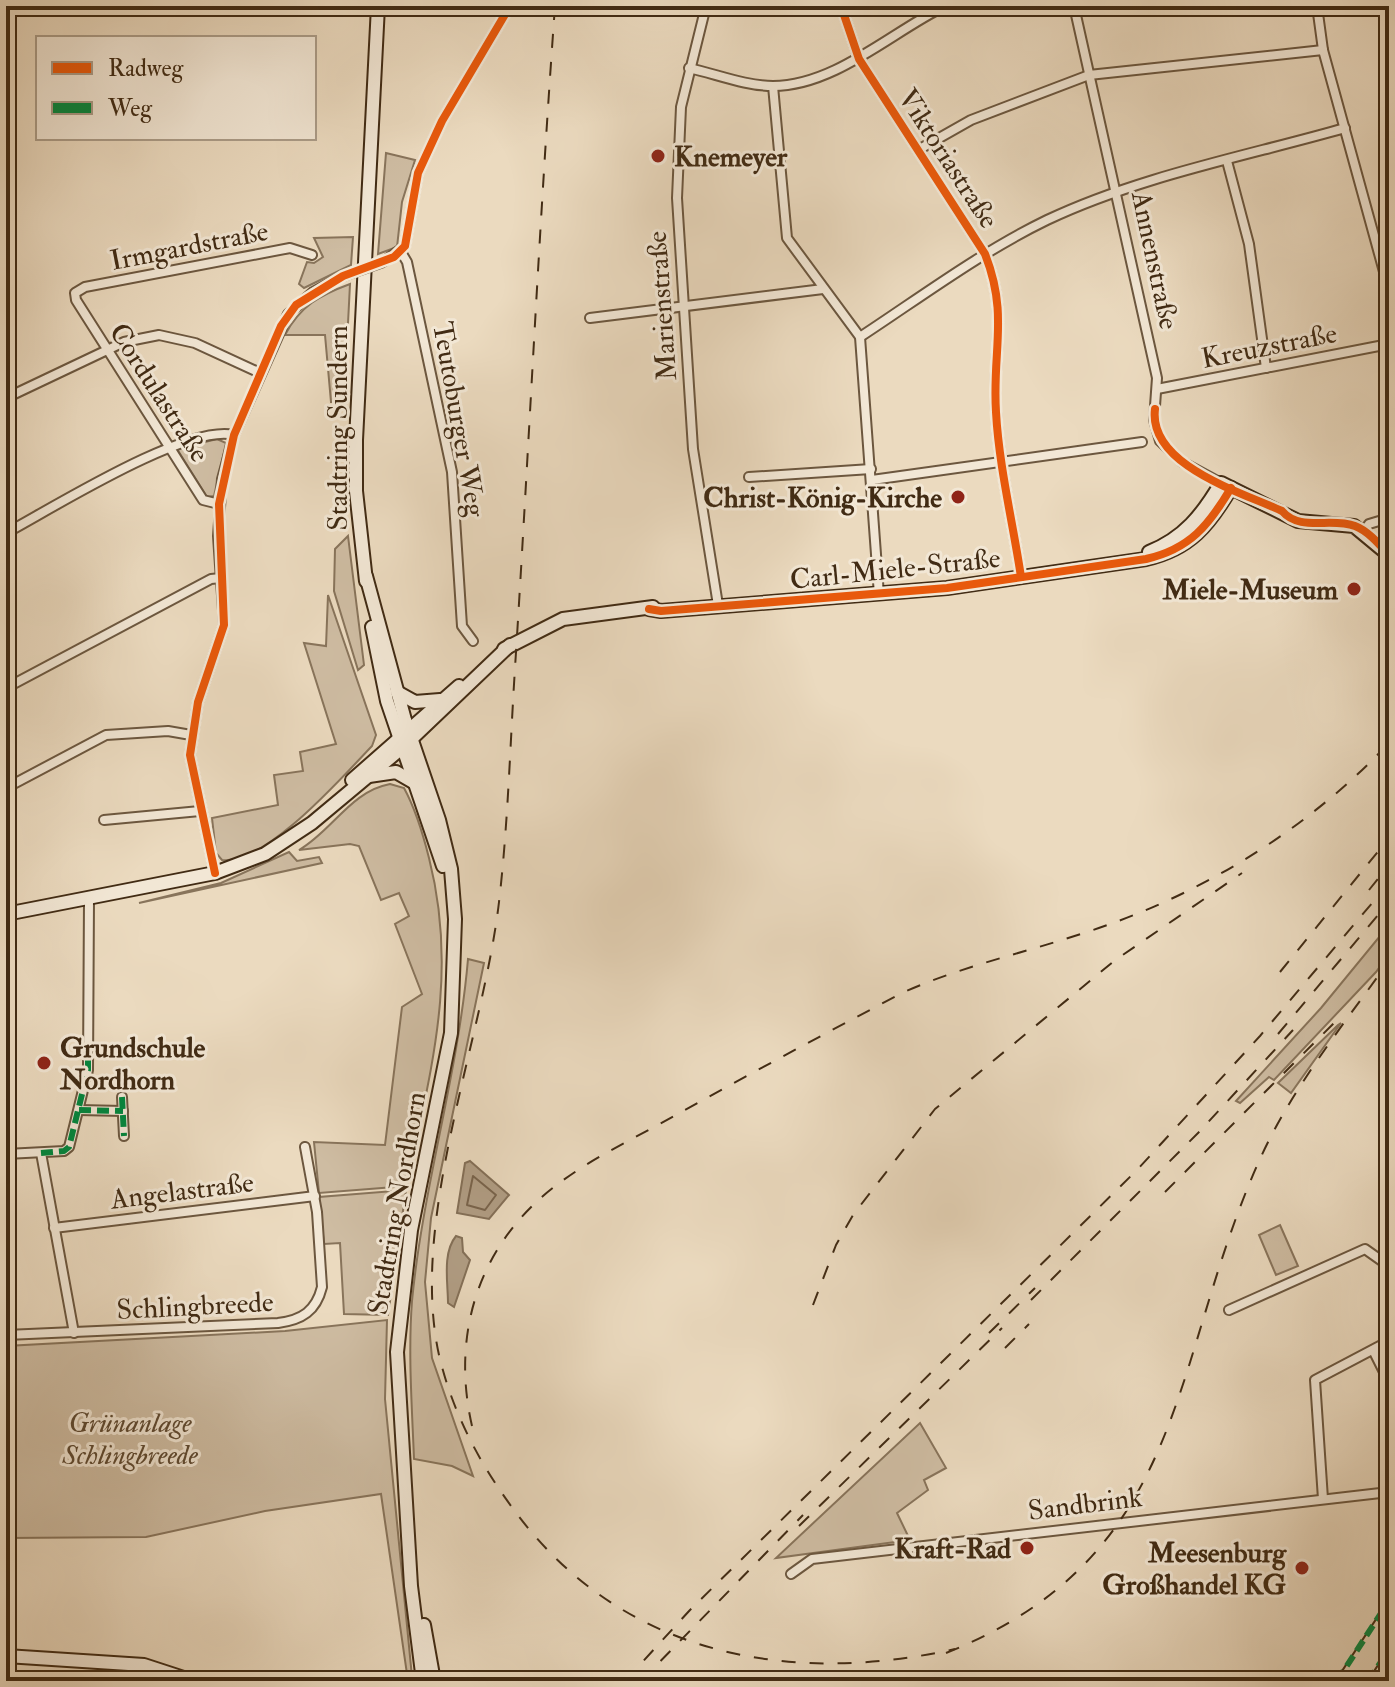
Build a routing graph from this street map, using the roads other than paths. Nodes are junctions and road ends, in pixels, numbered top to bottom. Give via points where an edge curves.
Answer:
1 (378, 6) edge
2 (385, 6) edge
3 (510, 6) edge
4 (706, 6) edge
5 (841, 6) edge
6 (945, 6) edge
7 (1074, 6) edge
8 (1317, 6) edge
9 (378, 41) junction
10 (1323, 50) junction
11 (859, 59) junction
12 (689, 68) junction
13 (1089, 75) junction
14 (773, 86) junction
15 (1345, 128) junction
16 (918, 150) junction
17 (1227, 161) junction
18 (1117, 193) junction
19 (401, 252) junction
20 (985, 254) junction
21 (312, 255) dead end
22 (823, 289) junction
23 (1389, 290) edge
24 (75, 293) joint
25 (683, 308) junction
26 (590, 318) dead end
27 (860, 337) junction
28 (1389, 344) edge
29 (107, 350) junction
30 (1266, 368) junction
31 (260, 373) junction
32 (1157, 389) junction
33 (6, 398) edge
34 (234, 435) junction
35 (1142, 442) dead end
36 (169, 447) junction
37 (1002, 462) junction
38 (871, 469) junction
39 (749, 477) dead end
40 (872, 480) junction
41 (1226, 485) junction
42 (219, 504) junction
43 (1389, 518) edge
44 (7, 531) edge
45 (1364, 531) junction
46 (1389, 555) edge
47 (366, 576) junction
48 (1021, 577) junction
49 (221, 578) junction
50 (879, 595) junction
51 (716, 605) junction
52 (473, 641) dead end
53 (510, 645) junction
54 (6, 688) edge
55 (397, 692) junction
56 (449, 694) junction
57 (191, 735) junction
58 (406, 738) junction
59 (368, 776) junction
60 (415, 783) junction
61 (6, 788) edge
62 (200, 811) junction
63 (104, 820) dead end
64 (312, 823) junction
65 (215, 873) junction
66 (453, 891) junction
67 (89, 900) junction
68 (6, 914) edge
69 (122, 1097) dead end
70 (79, 1110) junction
71 (123, 1111) junction
72 (124, 1136) dead end
73 (305, 1147) dead end
74 (41, 1153) junction
75 (6, 1154) edge
76 (315, 1196) junction
77 (54, 1228) junction
78 (1389, 1266) edge
79 (1229, 1310) dead end
80 (74, 1333) junction
81 (6, 1335) edge
82 (1389, 1341) edge
83 (1373, 1350) junction
84 (1389, 1382) edge
85 (1389, 1492) edge
86 (1323, 1499) junction
87 (408, 1523) junction
88 (791, 1574) dead end
89 (1389, 1614) edge
90 (1389, 1634) edge
91 (6, 1656) edge
92 (193, 1681) edge
93 (423, 1681) edge
94 (434, 1681) edge
95 (1345, 1681) edge
96 (1358, 1681) edge

1 - 9 main road, Stadtring Sundern
2 - 9 main road, Stadtring Sundern
3 - 19 street via 442,121 418,173
4 - 12 street, Marienstraße
5 - 11 street, Viktoriastraße
6 - 11 street
7 - 13 street, Annenstraße
8 - 10 street
9 - 47 main road, Stadtring Sundern via 356,440
10 - 13 street
10 - 15 street
11 - 14 street
11 - 16 street, Viktoriastraße
12 - 14 street
12 - 25 street, Marienstraße via 678,130
13 - 16 street via 983,115
13 - 18 street, Annenstraße
14 - 22 street via 787,238
15 - 17 street
15 - 23 street
16 - 20 street, Viktoriastraße
17 - 18 street
17 - 30 street via 1249,244
18 - 20 street via 1049,219
18 - 32 street, Annenstraße
19 - 31 street, bridge via 313,292 288,314
19 - 52 street, Teutoburger Weg via 452,472 462,626
20 - 27 street
20 - 37 street, Viktoriastraße via 1000,303 996,409
21 - 24 street, Irmgardstraße via 290,248
22 - 25 street
22 - 27 street
24 - 29 street, Cordulastraße
25 - 26 street
25 - 51 street, Marienstraße via 693,449
27 - 38 street
28 - 30 street, Kreuzstraße
29 - 31 street via 139,337 169,336
29 - 33 street
29 - 36 street, Cordulastraße
30 - 32 street, Kreuzstraße
31 - 34 street
32 - 41 street, Annenstraße via 1154,420 1160,441 1182,462
34 - 36 street via 201,437
34 - 42 street
35 - 37 street
36 - 42 street, Cordulastraße via 203,500
36 - 44 street
37 - 40 street
37 - 48 street, Viktoriastraße
38 - 39 street
38 - 40 street
40 - 50 street
41 - 45 main road via 1298,521 1348,524
41 - 48 main road, Carl-Miele-Straße via 1206,527 1169,554
42 - 49 street
43 - 45 street
45 - 46 main road
47 - 55 main road, Stadtring Sundern
47 - 58 main road, Stadtring Sundern via 376,658
48 - 50 main road, Carl-Miele-Straße
49 - 54 street
49 - 57 street via 224,625
50 - 51 main road, Carl-Miele-Straße
51 - 53 main road, Carl-Miele-Straße via 563,619
53 - 56 main road, Carl-Miele-Straße
53 - 58 main road, Carl-Miele-Straße
55 - 56 main road via 427,704
55 - 58 main road, Stadtring Sundern
56 - 58 main road, Carl-Miele-Straße
57 - 61 street via 106,735
57 - 62 street
58 - 59 main road, Carl-Miele-Straße
58 - 60 main road, Stadtring Nordhorn
58 - 64 main road, Carl-Miele-Straße
58 - 66 main road, Stadtring Nordhorn via 439,820
59 - 60 main road via 396,772
59 - 64 main road, Carl-Miele-Straße
60 - 66 main road, Stadtring Nordhorn
62 - 63 street
62 - 65 street
64 - 65 main road, Carl-Miele-Straße via 265,854
65 - 67 main road, Carl-Miele-Straße
66 - 87 main road, Stadtring Nordhorn via 451,1033 411,1230 398,1340
67 - 68 main road, Carl-Miele-Straße
67 - 70 street via 88,1070
69 - 71 street
70 - 71 street
70 - 74 street via 69,1147
71 - 72 street
73 - 76 street, Schlingbreede
74 - 75 street
74 - 77 street
76 - 77 street, Angelastraße
76 - 80 street, Schlingbreede via 322,1287 314,1307 300,1318
77 - 80 street
78 - 79 street via 1365,1249
80 - 81 street, Schlingbreede
82 - 83 street
83 - 84 street
83 - 86 street via 1313,1384
85 - 86 street, Sandbrink
86 - 88 street, Sandbrink via 819,1558
87 - 93 main road, Stadtring Nordhorn
87 - 94 main road, Stadtring Nordhorn
89 - 95 main road
90 - 96 main road
91 - 92 main road via 144,1665

